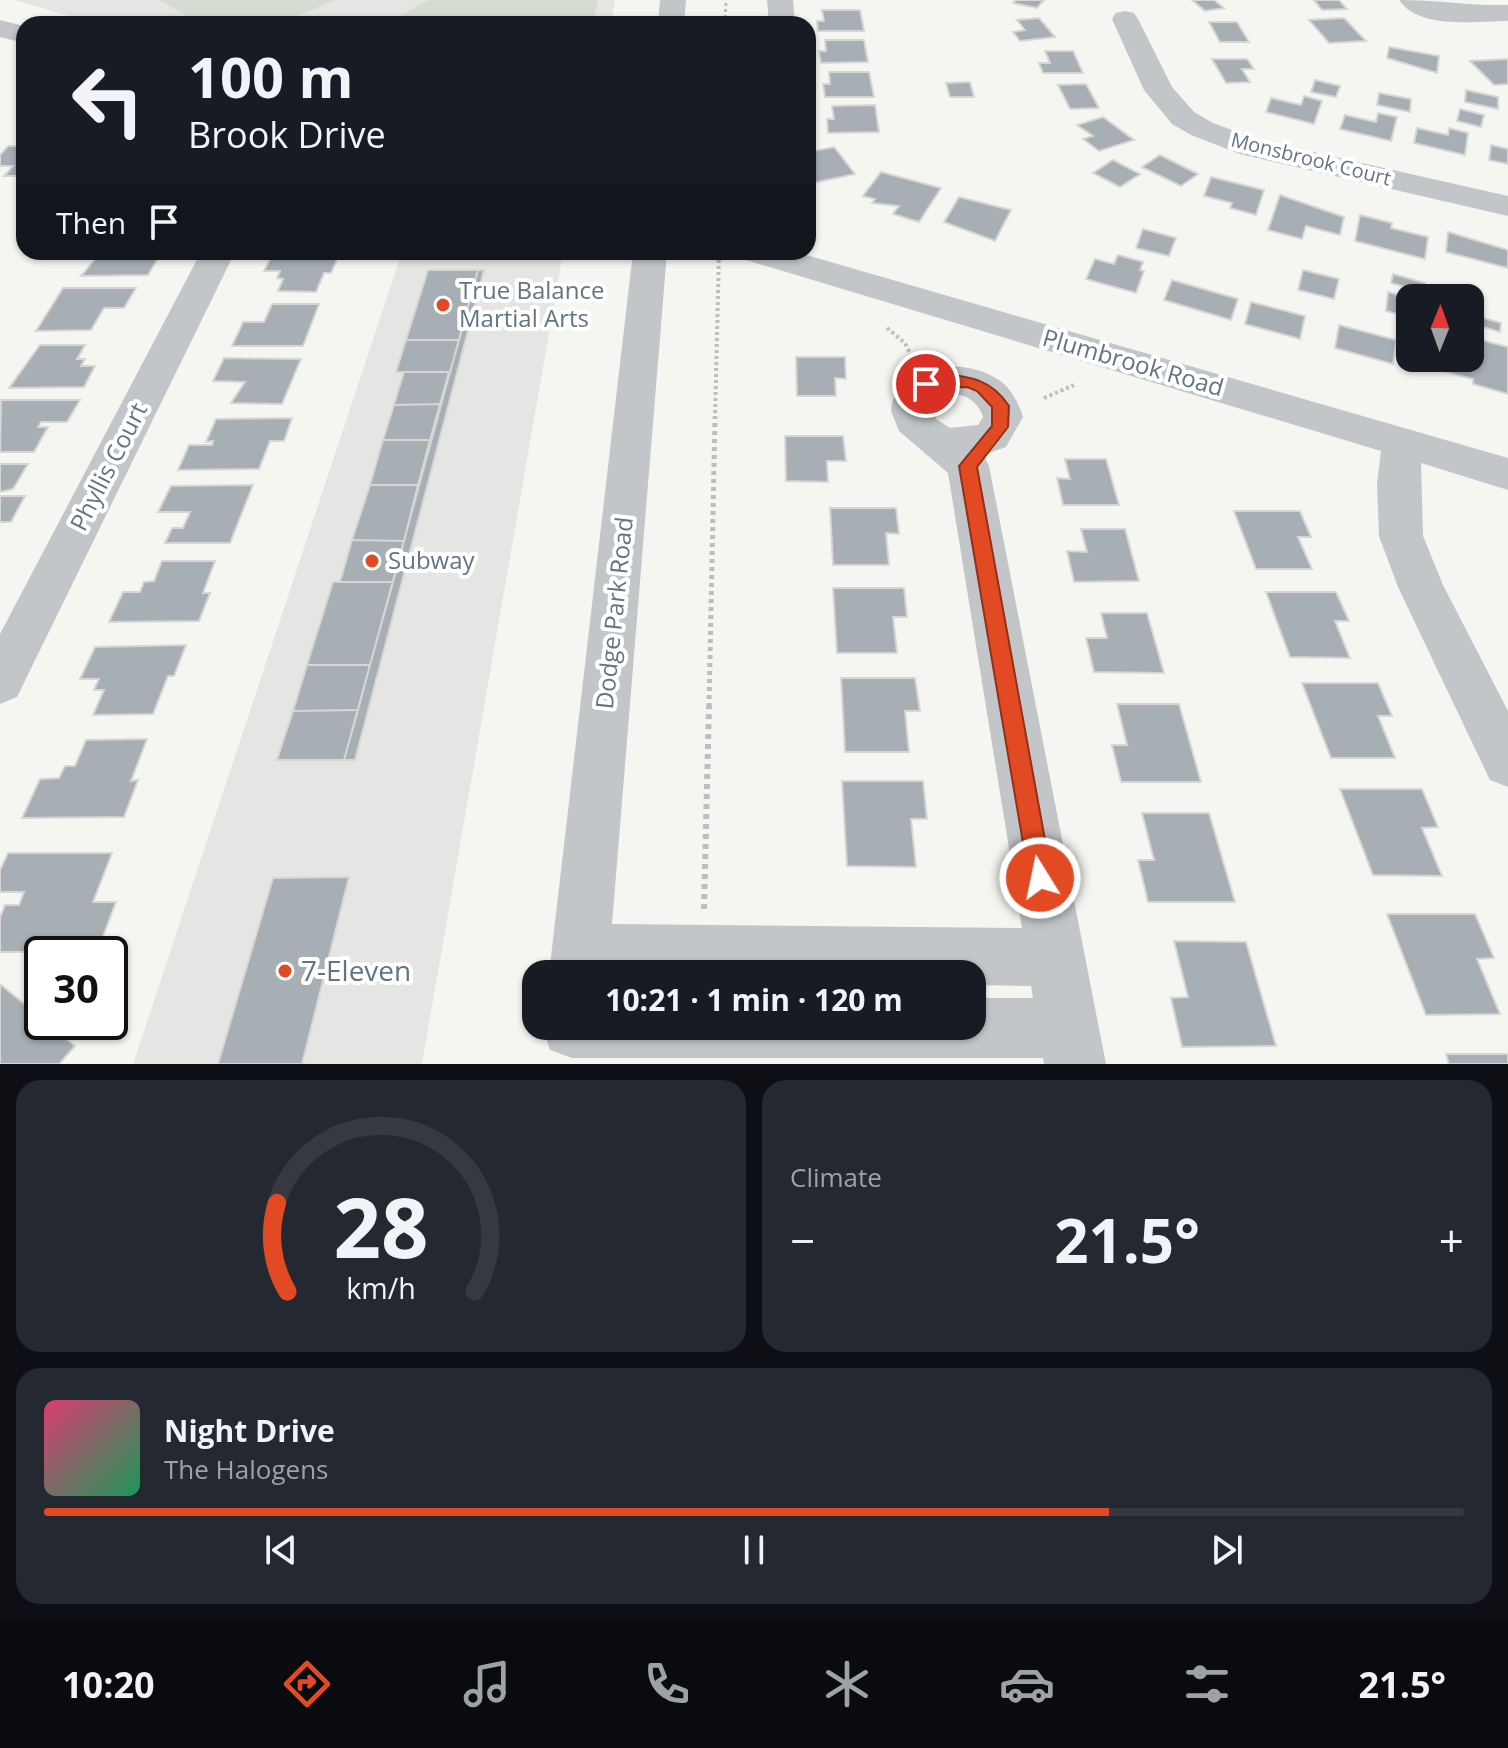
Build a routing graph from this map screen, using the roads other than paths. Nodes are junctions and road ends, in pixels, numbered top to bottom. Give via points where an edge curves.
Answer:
1 (1412, 0) edge
2 (1508, 13) edge
3 (1125, 19) dead end
4 (1508, 206) edge
5 (214, 260) edge
6 (649, 260) edge
7 (785, 260) edge
8 (1402, 443) junction
9 (965, 447) dead end
10 (1508, 474) edge
11 (0, 682) edge
12 (1508, 763) edge
13 (1054, 957) junction
14 (579, 960) edge
15 (986, 964) edge
16 (986, 1040) edge
17 (1071, 1046) edge

1 - 2 street via 1432,11
3 - 4 street, Monsbrook Court via 1159,90 1183,118 1202,129 1251,147
5 - 11 street, Phyllis Court
6 - 14 street, Dodge Park Road
7 - 8 street, Plumbrook Road
8 - 10 street, Plumbrook Road
8 - 12 street via 1401,536
9 - 13 street
13 - 15 street
13 - 17 street
16 - 17 street

